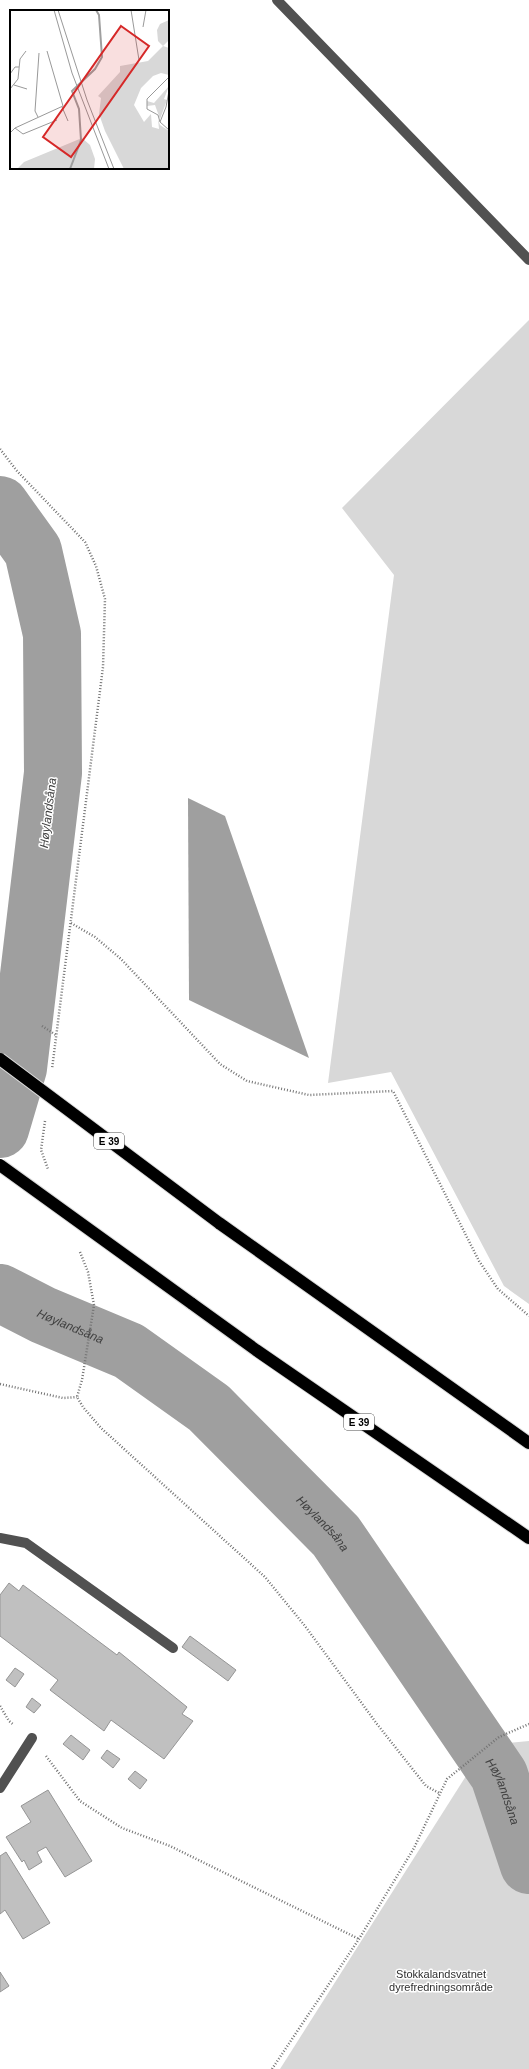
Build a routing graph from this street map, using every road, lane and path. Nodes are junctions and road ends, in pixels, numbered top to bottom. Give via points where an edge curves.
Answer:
1 (277, 0) edge
2 (529, 260) edge
3 (0, 449) edge
4 (71, 924) junction
5 (42, 1026) dead end
6 (56, 1035) junction
7 (0, 1059) edge
8 (51, 1074) dead end
9 (45, 1120) dead end
10 (0, 1165) edge
11 (49, 1173) dead end
12 (77, 1246) dead end
13 (529, 1316) edge
14 (0, 1384) edge
15 (77, 1397) junction
16 (529, 1443) edge
17 (0, 1538) edge
18 (529, 1538) edge
19 (173, 1648) dead end
20 (529, 1724) edge
21 (32, 1738) joint
22 (0, 1788) edge
23 (439, 1793) junction
24 (360, 1939) junction
25 (272, 2069) edge

1 - 2 street
3 - 4 path via 85,542 96,566 105,599 103,667
4 - 6 path
4 - 13 path via 95,937 121,959 220,1064 247,1081 309,1095 393,1091 479,1261 498,1289
5 - 6 path
6 - 8 path
7 - 16 highway, E 39, bridge via 219,1223
9 - 11 path via 41,1150
10 - 18 highway, E 39, bridge via 256,1350
12 - 15 path via 89,1279 94,1305
14 - 15 path via 63,1398
15 - 23 path via 101,1428 264,1577 305,1626 416,1774 426,1786
17 - 19 street via 26,1543
20 - 23 path via 499,1737 447,1779
21 - 22 street
21 - 24 path via 80,1801 122,1828 170,1846
23 - 24 path via 414,1848
24 - 25 path

